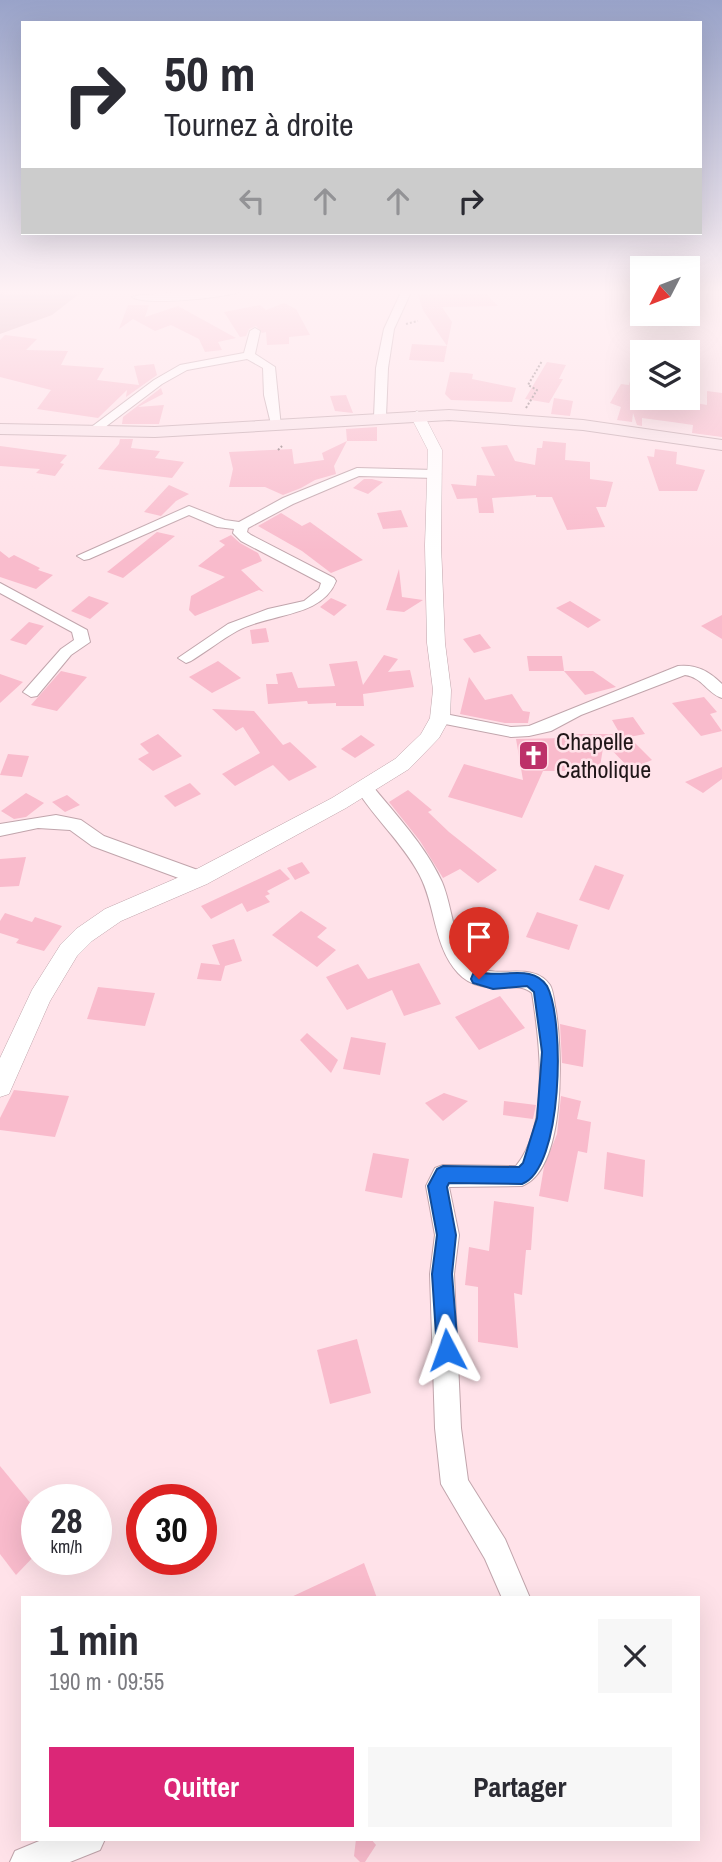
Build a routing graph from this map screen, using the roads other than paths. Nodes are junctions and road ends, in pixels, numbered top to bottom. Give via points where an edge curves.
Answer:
1 (167, 377) edge
2 (269, 377) edge
3 (382, 377) edge
4 (417, 415) junction
5 (380, 416) junction
6 (276, 424) junction
7 (2, 431) edge
8 (92, 431) junction
9 (722, 444) edge
10 (435, 474) junction
11 (241, 526) junction
12 (84, 556) dead end
13 (0, 587) edge
14 (186, 658) dead end
15 (31, 692) dead end
16 (722, 693) edge
17 (440, 718) junction
18 (364, 787) junction
19 (0, 831) edge
20 (199, 878) junction
21 (6, 1056) edge
22 (0, 1086) edge
23 (515, 1596) edge
24 (84, 1841) edge
25 (26, 1862) edge

1 - 8 street
2 - 6 street
3 - 5 street
4 - 5 main road
4 - 9 main road via 518,419
4 - 10 street via 435,450
5 - 6 main road
6 - 8 main road
7 - 8 main road
10 - 11 street via 357,472
10 - 17 street
11 - 12 street via 222,524 188,510
11 - 14 street via 240,533 246,538 330,581 309,604 233,627
13 - 15 street via 79,630 82,642 66,652
16 - 17 street via 691,669 529,731 511,732
17 - 18 street via 429,738 402,764
18 - 20 street
18 - 23 street via 429,875 454,951 465,969 493,983 528,979 542,990 550,1065 546,1118 531,1168 522,1176 443,1175 437,1186 447,1235 442,1274 448,1428 455,1484 495,1549
19 - 20 street via 47,821 75,825 98,841
20 - 21 street via 113,915 84,935 53,973
21 - 22 street
24 - 25 street

